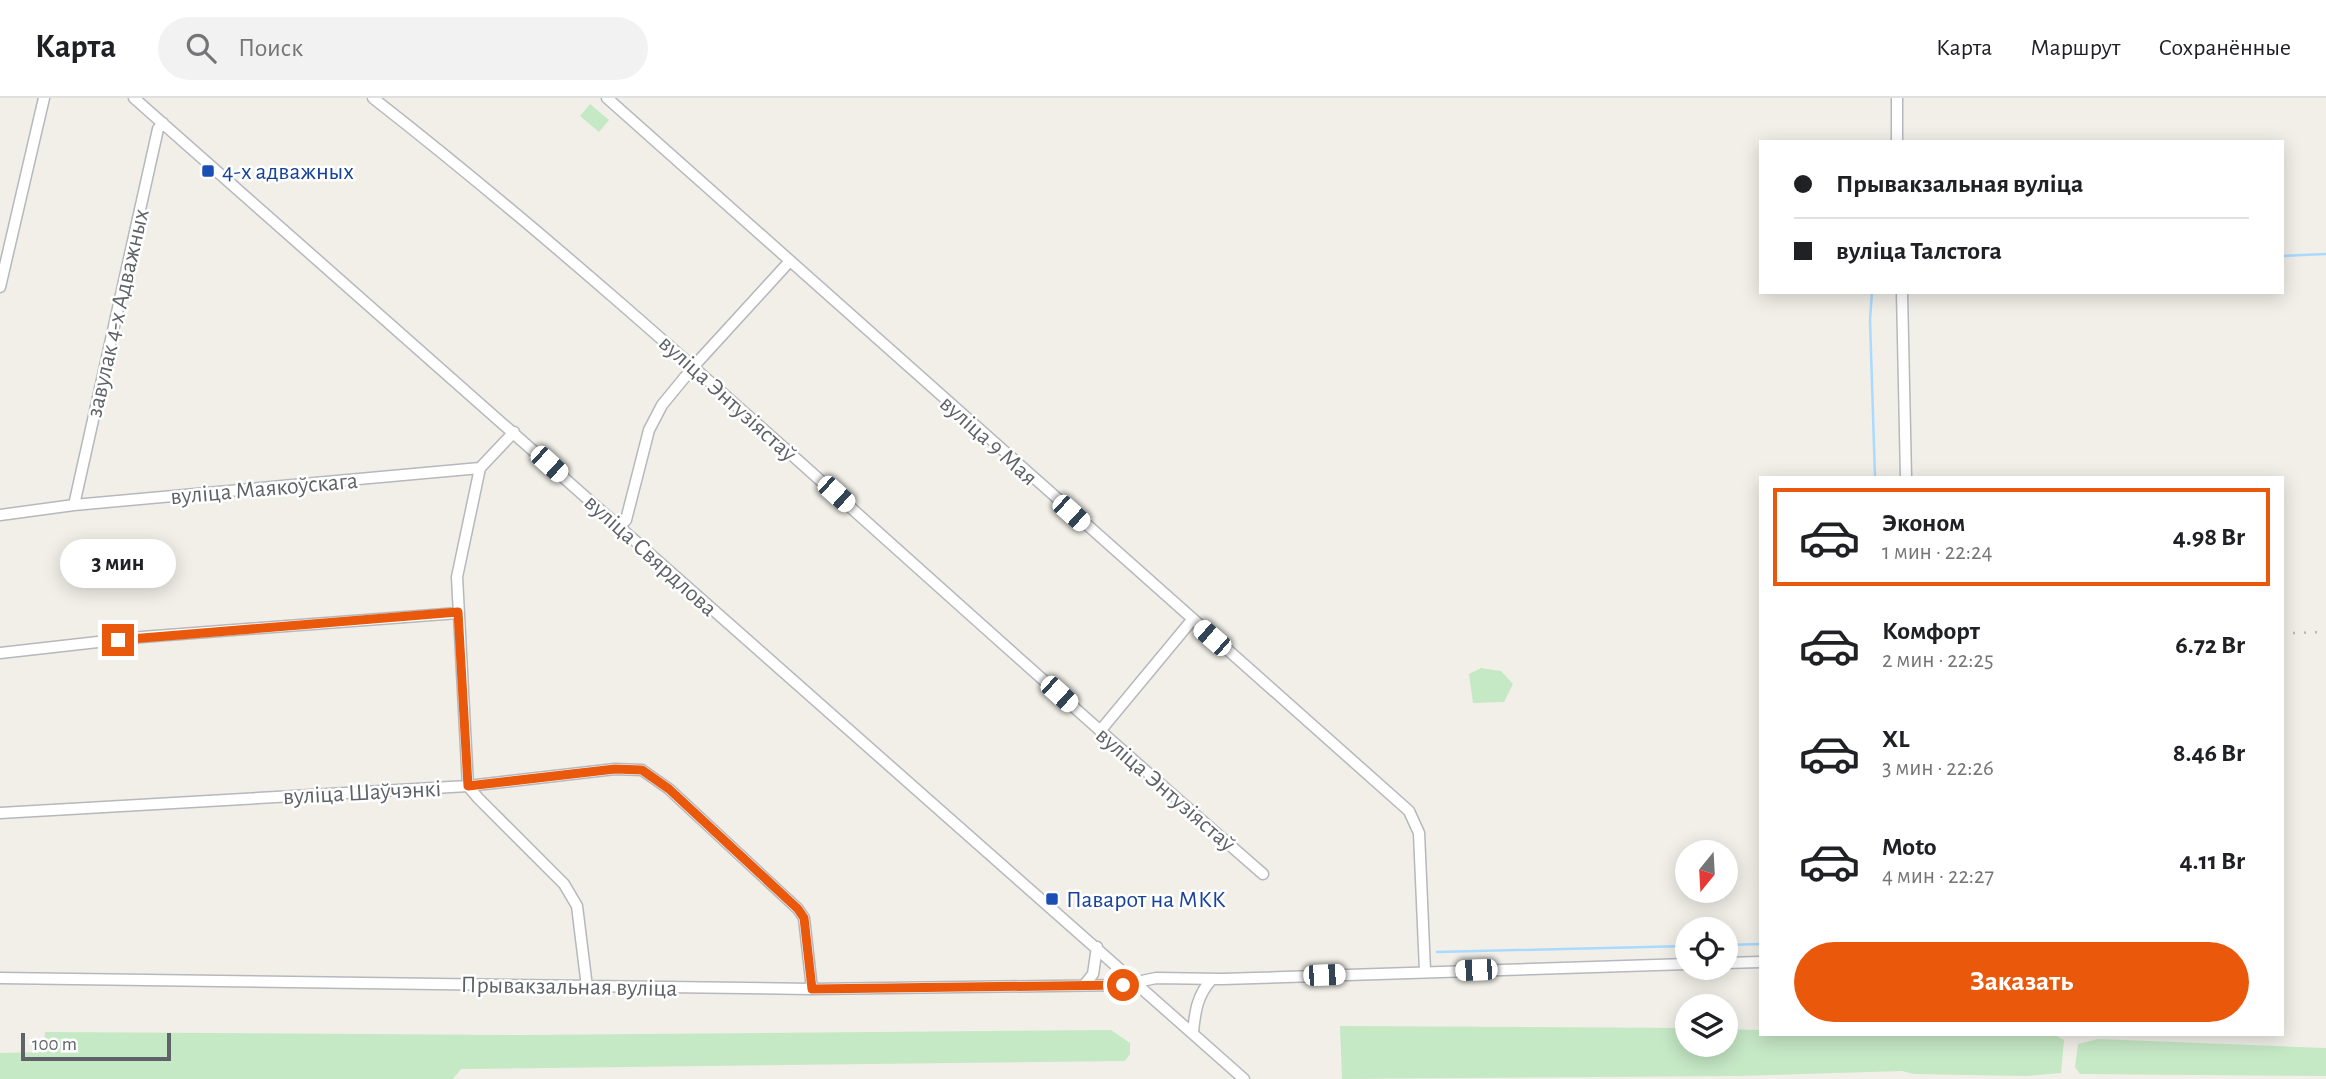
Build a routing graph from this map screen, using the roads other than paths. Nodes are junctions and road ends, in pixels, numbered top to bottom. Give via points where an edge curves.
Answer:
1 (44, 98) edge
2 (134, 98) edge
3 (373, 98) edge
4 (607, 98) edge
5 (1898, 98) edge
6 (163, 123) junction
7 (1897, 140) edge
8 (789, 262) junction
9 (0, 288) edge
10 (1902, 294) edge
11 (694, 366) junction
12 (514, 432) junction
13 (480, 468) junction
14 (1906, 476) edge
15 (75, 505) junction
16 (0, 515) edge
17 (620, 527) junction
18 (458, 612) junction
19 (1192, 620) junction
20 (0, 653) edge
21 (1100, 731) junction
22 (468, 786) junction
23 (0, 813) edge
24 (1262, 874) dead end
25 (1097, 947) junction
26 (1759, 962) edge
27 (1738, 963) edge
28 (1675, 964) edge
29 (1425, 971) junction
30 (0, 978) edge
31 (1212, 979) junction
32 (1137, 983) junction
33 (1085, 984) junction
34 (587, 987) junction
35 (812, 989) junction
36 (1193, 1032) junction
37 (1244, 1079) edge

1 - 9 street
2 - 6 street, вуліца Свярдлова
3 - 11 street, вуліца Энтузіястаў via 466,171
4 - 8 street, вуліца 9 Мая
5 - 7 street
6 - 12 street, вуліца Свярдлова
6 - 15 street, завулак 4-х Адважных
8 - 11 street
8 - 19 street, вуліца 9 Мая
10 - 14 street
11 - 17 street via 649,430 626,520
11 - 21 street, вуліца Энтузіястаў
12 - 13 street
12 - 17 street, вуліца Свярдлова
13 - 15 street, вуліца Маякоўскага
13 - 18 street via 457,577
15 - 16 street, вуліца Маякоўскага
17 - 25 street, вуліца Свярдлова
18 - 20 street
18 - 22 street
19 - 21 street
19 - 29 street, вуліца 9 Мая via 1409,811 1419,833
21 - 24 street, вуліца Энтузіястаў
22 - 23 street, вуліца Шаўчэнкі
22 - 34 street via 564,884 577,905
22 - 35 street, вуліца Шаўчэнкі via 642,770 669,789 798,909 804,918
25 - 32 street, вуліца Свярдлова
25 - 33 street via 1093,974
26 - 27 street
28 - 29 street
29 - 31 street
30 - 34 street, Прывакзальная вуліца
31 - 32 street via 1156,978
31 - 36 street via 1197,1002
32 - 33 street, Прывакзальная вуліца
32 - 36 street, вуліца Свярдлова
33 - 35 street, Прывакзальная вуліца
34 - 35 street, Прывакзальная вуліца
36 - 37 street, вуліца Свярдлова

